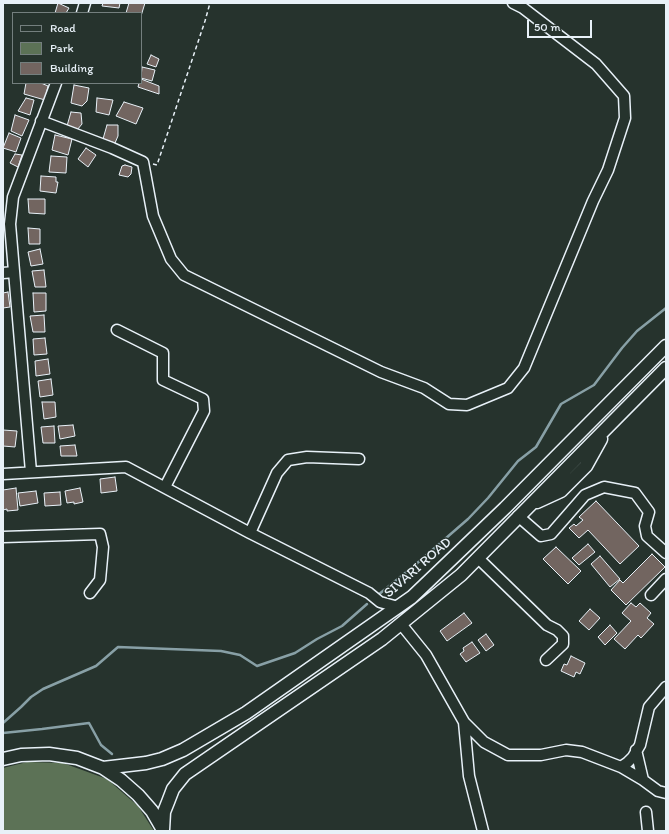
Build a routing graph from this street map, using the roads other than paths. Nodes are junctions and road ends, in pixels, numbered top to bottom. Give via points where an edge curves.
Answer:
1 (514, 3) edge
2 (56, 84) edge
3 (41, 121) junction
4 (14, 272) junction
5 (3, 273) edge
6 (117, 330) dead end
7 (666, 346) edge
8 (666, 368) edge
9 (359, 459) dead end
10 (31, 472) junction
11 (3, 474) edge
12 (165, 487) junction
13 (518, 516) junction
14 (250, 533) junction
15 (3, 537) edge
16 (666, 553) edge
17 (478, 558) junction
18 (666, 579) edge
19 (90, 593) dead end
20 (651, 595) dead end
21 (380, 602) junction
22 (398, 607) junction
23 (378, 621) junction
24 (400, 624) junction
25 (546, 660) dead end
26 (666, 687) edge
27 (464, 722) junction
28 (636, 750) junction
29 (3, 759) edge
30 (621, 767) junction
31 (103, 768) junction
32 (643, 780) junction
33 (666, 793) edge
34 (646, 812) dead end
35 (164, 831) edge
36 (483, 831) edge
37 (648, 831) edge

1 - 3 street via 596,64 624,96 625,118 608,170 524,368 508,388 467,405 449,404 424,388 381,372 184,275 170,259 153,216 143,162
2 - 3 street
3 - 4 street via 13,197 10,224
4 - 5 street
4 - 10 street
6 - 12 street via 163,353 163,380 203,399 204,411
7 - 22 main road, SIVARI ROAD via 446,565
8 - 13 main road
9 - 14 street via 307,457 288,460 277,473
10 - 11 street
10 - 12 street via 126,467
12 - 14 street
13 - 16 street via 540,536 551,534 585,495 604,487 635,493 649,512 645,526 647,536
13 - 17 main road
14 - 21 street via 369,593
15 - 19 street via 100,534 103,548 100,580
17 - 24 main road
17 - 25 street via 547,625 563,636 563,644
18 - 20 street
21 - 22 street
21 - 23 street
22 - 23 main road, SIVARI ROAD
23 - 31 main road, SIVARI ROAD via 246,713 183,750 146,763
24 - 27 street via 426,655
24 - 35 main road via 382,639 185,774 173,789 164,812
26 - 28 street via 649,707 640,745
27 - 30 street via 484,742 508,755 541,755 566,750 582,752
27 - 36 street via 468,776
28 - 30 street
28 - 32 street
29 - 31 main road via 21,754 49,754 77,758
30 - 32 street
31 - 35 main road via 138,794
32 - 33 street via 658,791
34 - 37 street

